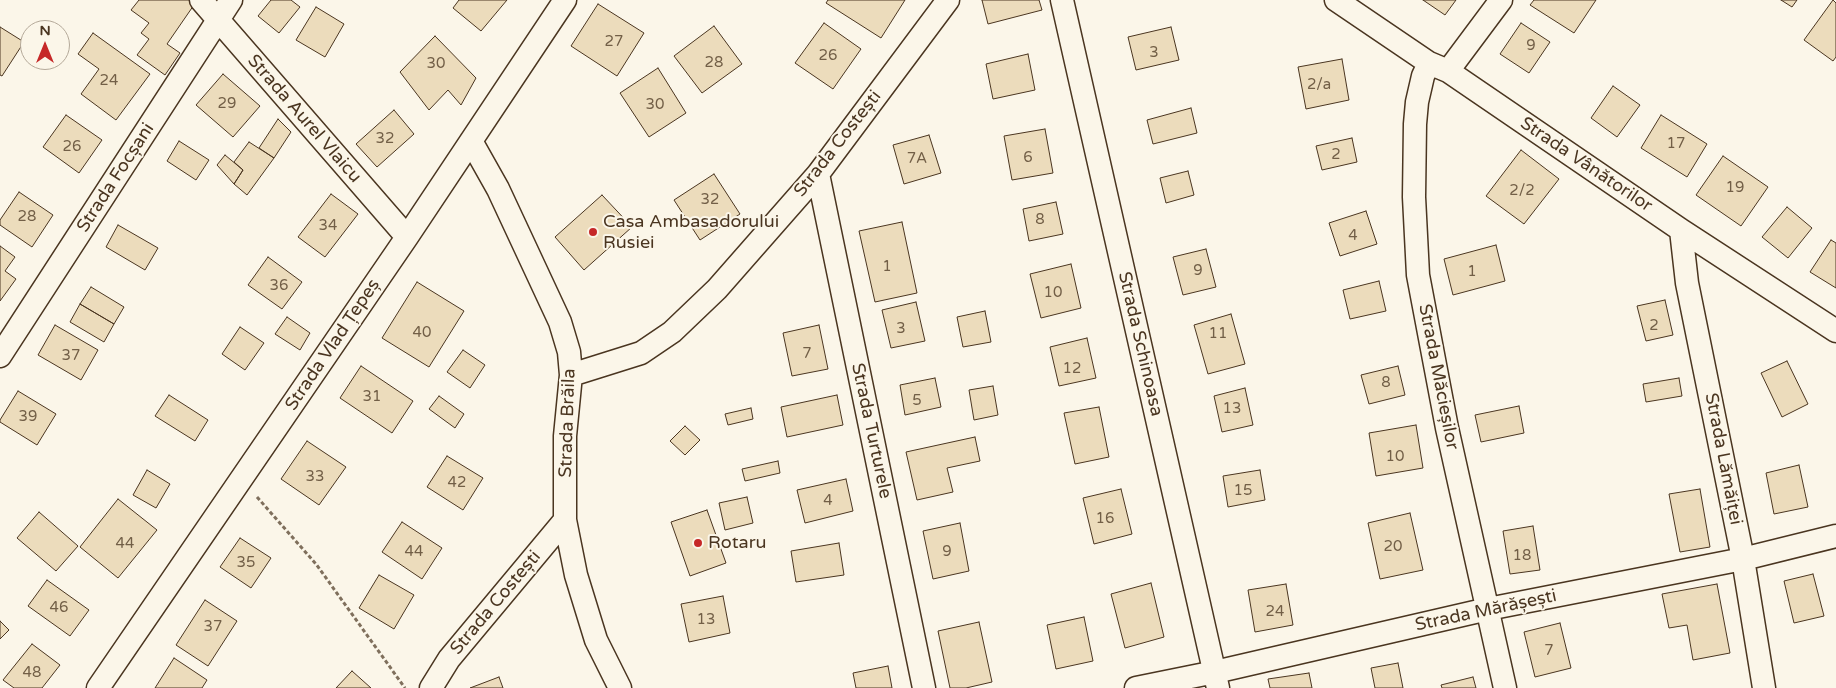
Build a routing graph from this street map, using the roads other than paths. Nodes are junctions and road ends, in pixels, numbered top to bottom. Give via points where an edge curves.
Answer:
1 (201, 0) edge
2 (231, 0) edge
3 (565, 0) edge
4 (948, 0) edge
5 (1062, 0) edge
6 (1336, 0) edge
7 (1501, 0) edge
8 (218, 20) junction
9 (1439, 67) junction
10 (471, 141) junction
11 (818, 174) junction
12 (1681, 230) junction
13 (407, 237) junction
14 (1836, 331) edge
15 (0, 356) edge
16 (572, 375) junction
17 (565, 520) junction
18 (1836, 536) edge
19 (1743, 559) junction
20 (1488, 609) junction
21 (1217, 680) edge
22 (98, 688) edge
23 (430, 688) edge
24 (620, 688) edge
25 (924, 688) edge
26 (1136, 688) edge
27 (1505, 688) edge
28 (1764, 688) edge

1 - 8 street, Strada Aurel Vlaicu
2 - 8 street, Strada Focșani
3 - 10 street, Strada Vlad Țepeș
4 - 11 street, Strada Costești
5 - 21 street, Strada Schinoasa
6 - 9 street, Strada Vânătorilor
7 - 9 street, Strada Măcieșilor
8 - 13 street, Strada Aurel Vlaicu
8 - 15 street, Strada Focșani
9 - 12 street, Strada Vânătorilor
9 - 20 street, Strada Măcieșilor via 1423,76 1417,102 1414,197 1418,275 1447,428
10 - 13 street, Strada Vlad Țepeș
10 - 16 street, Strada Brăila via 498,190 560,322
11 - 16 street, Strada Costești via 717,289 672,332 641,353
11 - 25 street, Strada Turturele
12 - 14 street, Strada Vânătorilor
12 - 19 street, Strada Lămăiței via 1687,283
13 - 22 street, Strada Vlad Țepeș
16 - 17 street, Strada Brăila via 565,436
17 - 23 street, Strada Costești via 449,659
17 - 24 street, Strada Brăila via 576,575 596,640
18 - 19 street, Strada Mărășești
19 - 20 street, Strada Mărășești
19 - 28 street, Strada Lămăiței
20 - 21 street, Strada Mărășești
20 - 27 street, Strada Măcieșilor
21 - 26 street, Strada Mărășești

